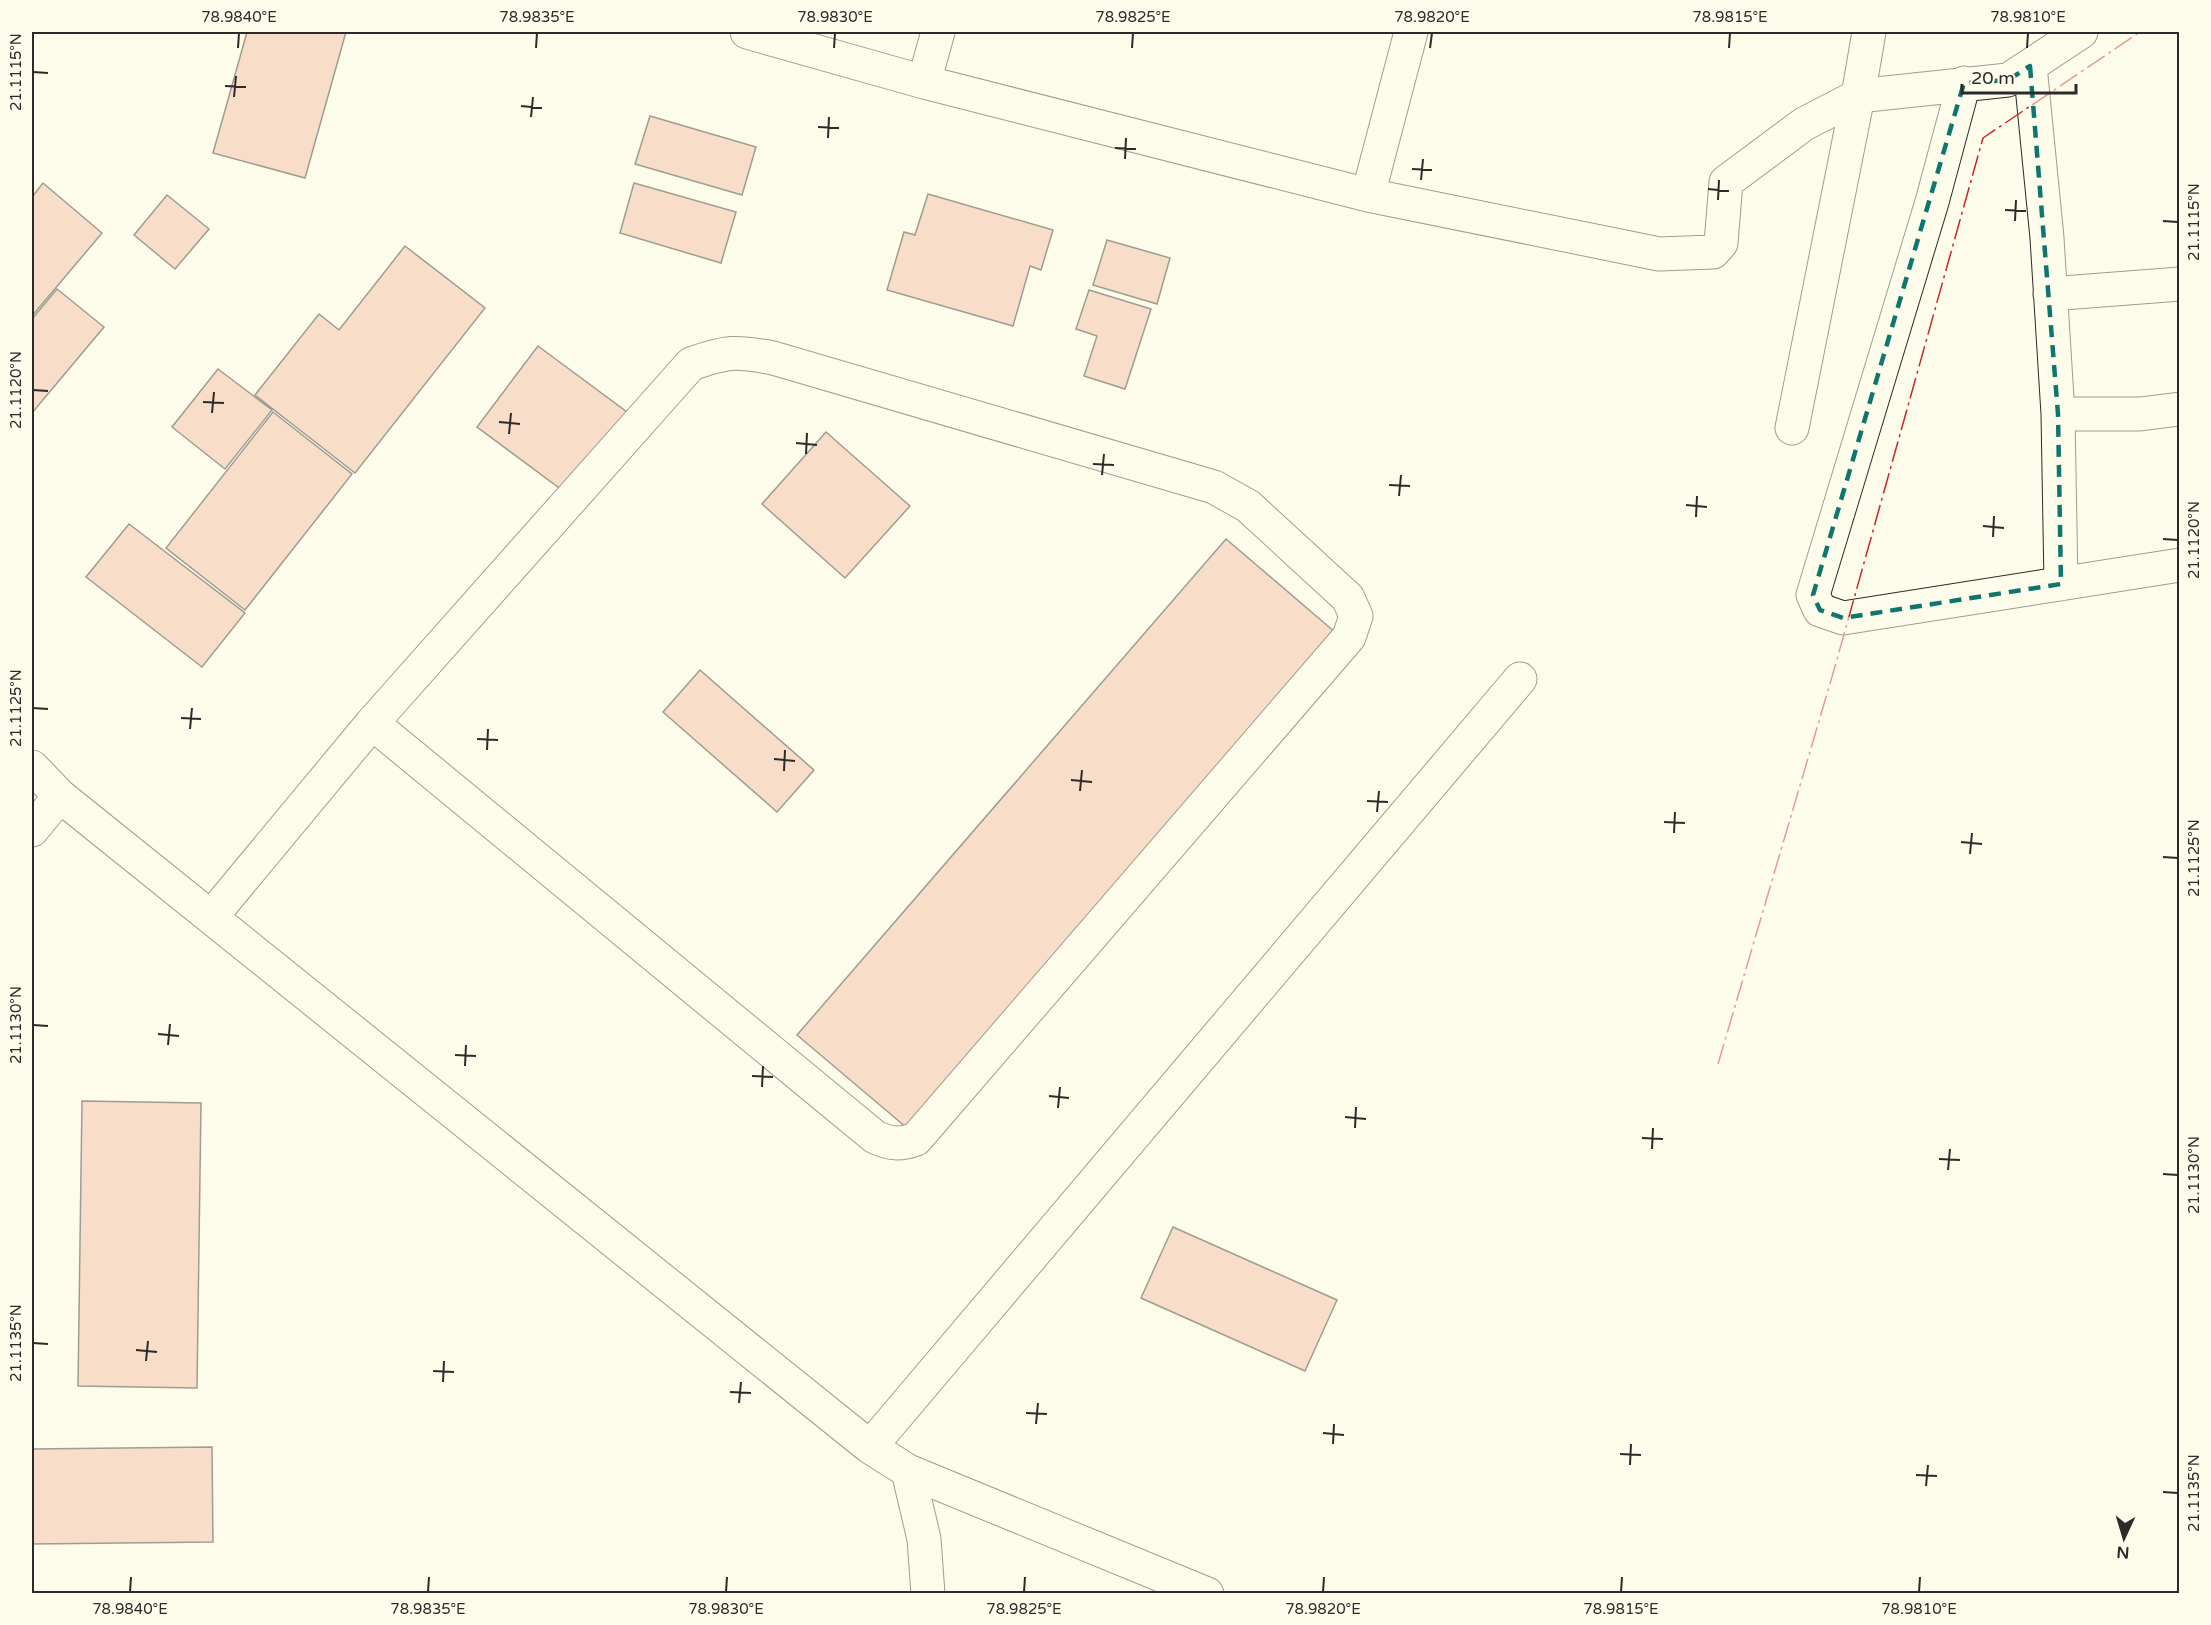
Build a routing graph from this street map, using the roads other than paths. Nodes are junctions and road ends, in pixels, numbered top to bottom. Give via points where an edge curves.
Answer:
1 (747, 32) edge
2 (938, 32) edge
3 (1411, 32) edge
4 (1869, 32) edge
5 (2081, 32) edge
6 (2030, 66) junction
7 (924, 82) junction
8 (1964, 83) junction
9 (1858, 96) junction
10 (1368, 195) junction
11 (2180, 284) edge
12 (2050, 294) junction
13 (2180, 409) edge
14 (2058, 414) junction
15 (1791, 428) dead end
16 (2180, 565) edge
17 (2061, 584) junction
18 (1521, 679) dead end
19 (372, 723) junction
20 (32, 767) edge
21 (60, 796) junction
22 (32, 830) edge
23 (211, 917) junction
24 (870, 1447) junction
25 (908, 1471) junction
26 (928, 1593) edge
27 (1207, 1593) edge

1 - 7 street
2 - 7 street
3 - 10 street
4 - 9 street
5 - 6 street
6 - 8 street via 2008,80
6 - 12 street
7 - 10 street
8 - 9 street
8 - 17 street via 1929,214 1813,595 1821,610 1843,618
9 - 10 street via 1804,124 1726,182 1721,243 1713,252 1659,254
9 - 15 street
11 - 12 street
12 - 14 street
13 - 14 street via 2140,414
14 - 17 street
16 - 17 street
18 - 24 street
19 - 19 street via 691,364 722,353 773,358 1214,487 1248,506 1348,598 1356,616 1349,637 916,1139 904,1143 889,1144 875,1137
19 - 23 street
20 - 21 street
21 - 22 street
21 - 23 street
23 - 24 street
24 - 25 street
25 - 26 street via 924,1539
25 - 27 street

